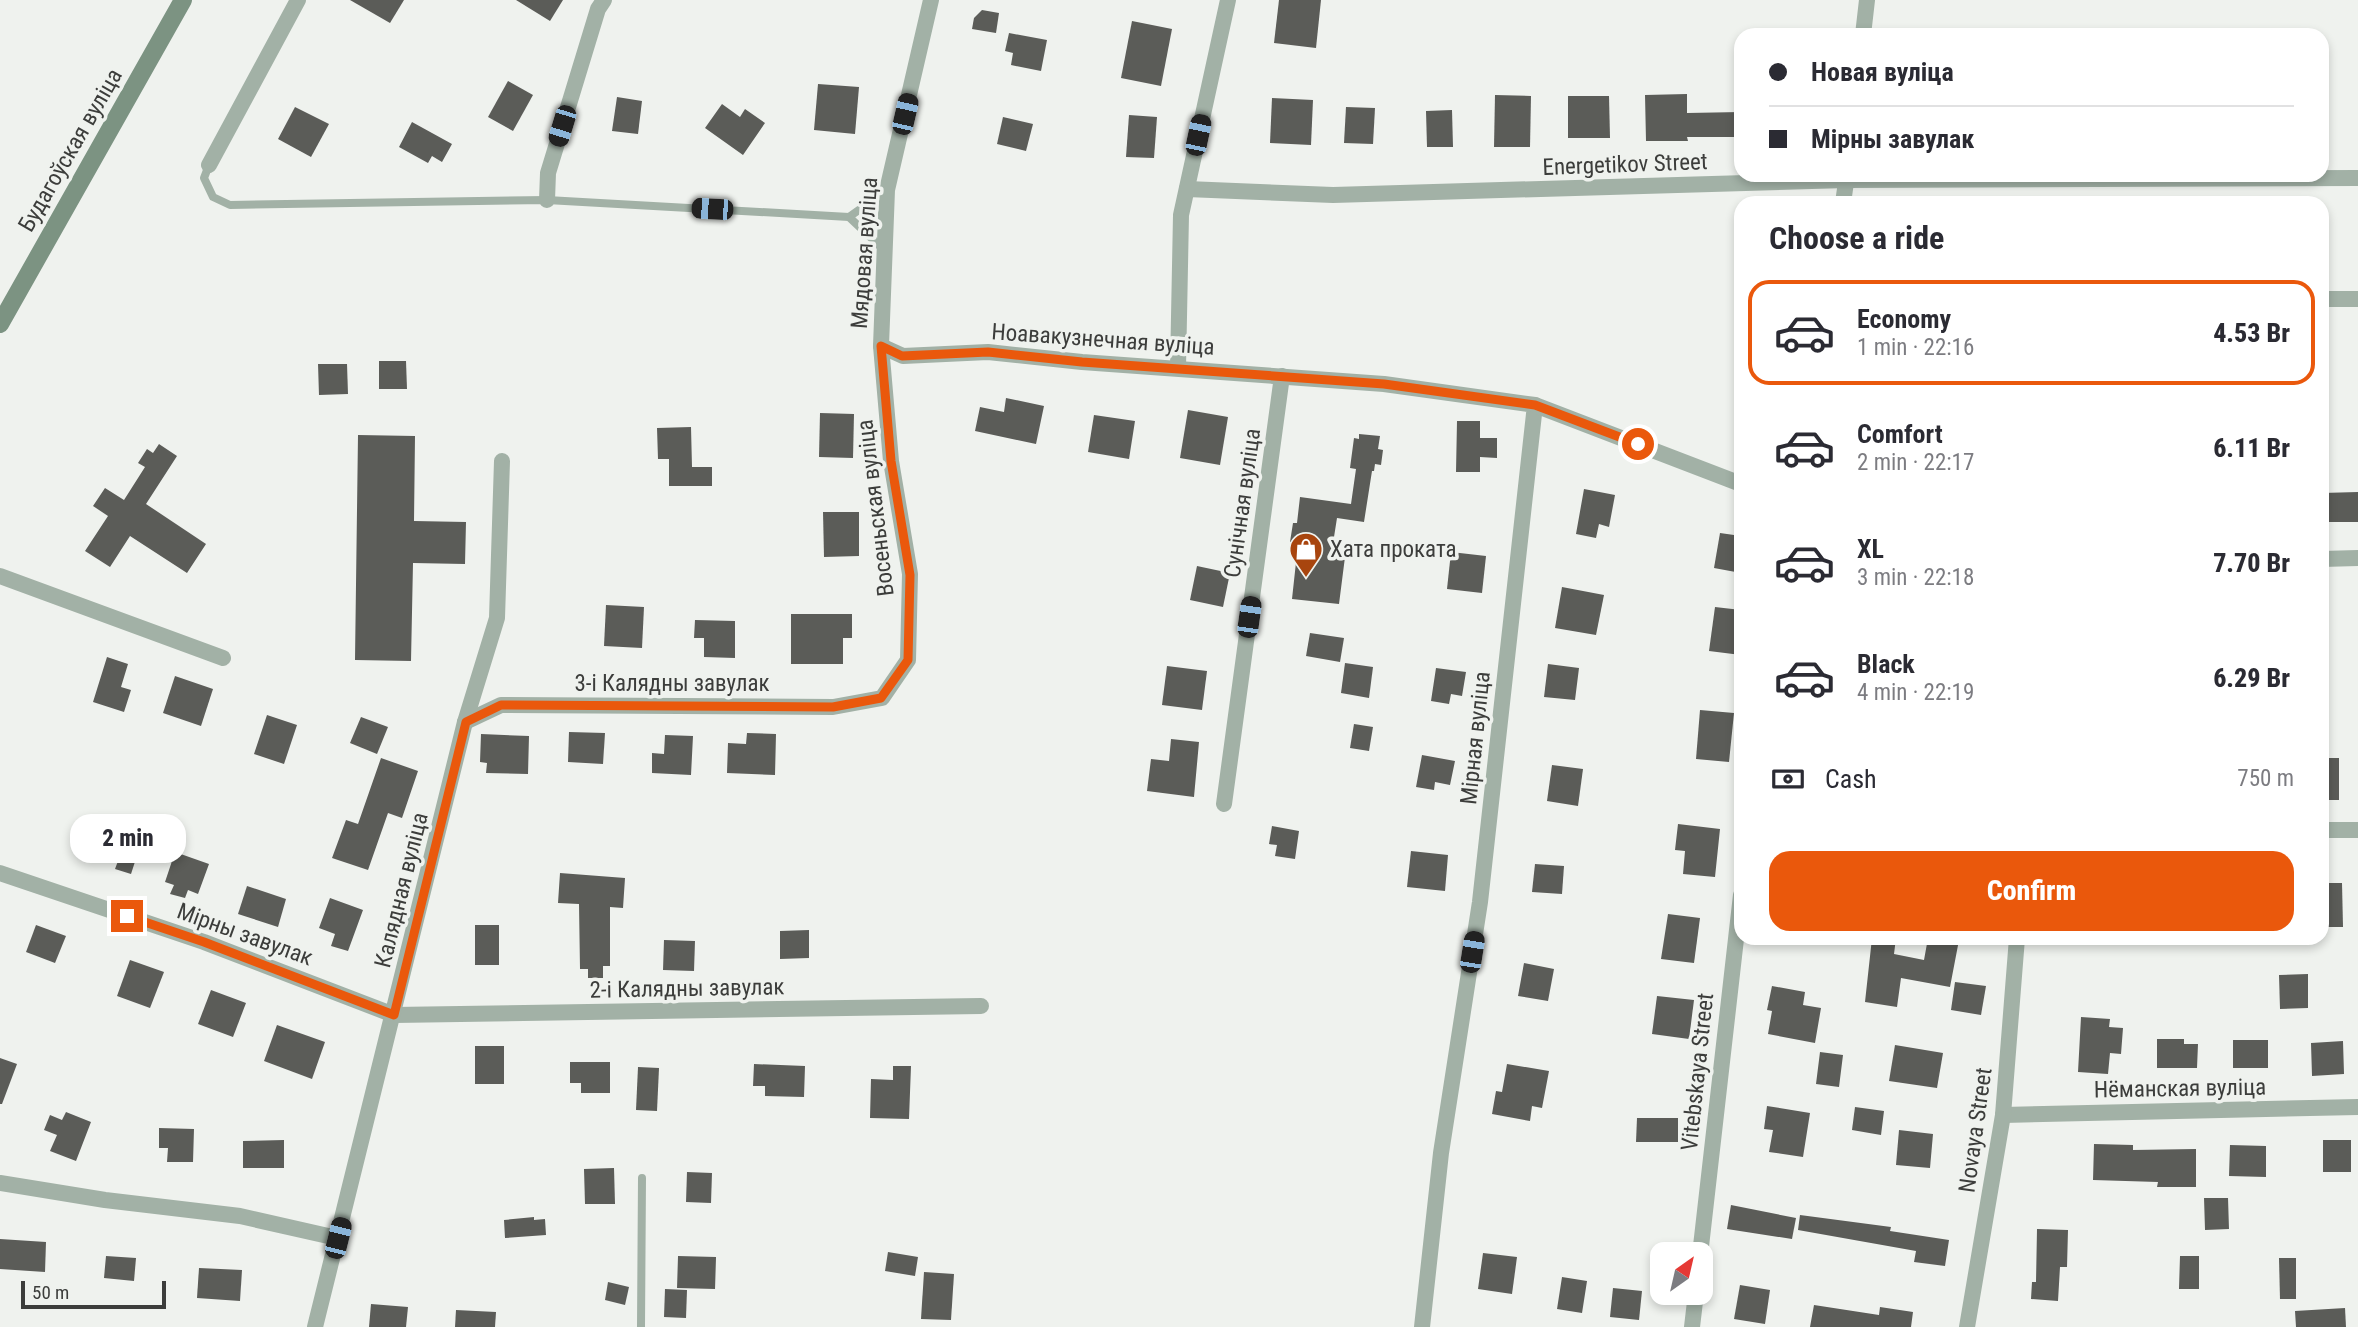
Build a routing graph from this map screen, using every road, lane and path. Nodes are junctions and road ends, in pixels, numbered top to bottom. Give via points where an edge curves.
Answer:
1 (183, 0) edge
2 (298, 0) edge
3 (604, 0) edge
4 (930, 0) edge
5 (1228, 0) edge
6 (1867, 0) edge
7 (1864, 28) edge
8 (209, 164) joint
9 (2329, 178) edge
10 (2358, 178) edge
11 (1734, 182) edge
12 (887, 190) junction
13 (1187, 190) junction
14 (547, 200) junction
15 (849, 217) junction
16 (885, 251) junction
17 (2329, 299) edge
18 (2358, 299) edge
19 (0, 324) edge
20 (881, 346) junction
21 (1178, 368) junction
22 (1282, 376) junction
23 (1535, 405) junction
24 (502, 461) dead end
25 (1734, 481) edge
26 (2329, 558) edge
27 (2358, 558) edge
28 (0, 576) edge
29 (223, 658) dead end
30 (881, 698) joint
31 (466, 722) junction
32 (1224, 804) dead end
33 (2329, 830) edge
34 (2358, 830) edge
35 (0, 873) edge
36 (1735, 945) edge
37 (2016, 945) edge
38 (981, 1006) dead end
39 (394, 1015) junction
40 (2358, 1107) edge
41 (2003, 1115) junction
42 (642, 1178) dead end
43 (0, 1183) edge
44 (338, 1238) junction
45 (1701, 1242) edge
46 (1694, 1306) edge
47 (315, 1327) edge
48 (641, 1327) edge
49 (1422, 1327) edge
50 (1692, 1327) edge
51 (1967, 1327) edge

1 - 19 street, Будагоўская вуліца
2 - 8 street
3 - 14 street via 548,173
4 - 12 street, Мядовая вуліца
5 - 13 street
6 - 7 street
8 - 14 lane via 204,178 213,197 230,205
9 - 10 street, Energetikov Street
11 - 13 street, Energetikov Street via 1333,195
12 - 15 lane
12 - 16 street, Мядовая вуліца
13 - 21 street via 1181,215
14 - 15 lane
15 - 16 lane
16 - 20 street, Мядовая вуліца
17 - 18 street
20 - 21 street, Ноавакузнечная вуліца via 902,356 988,352
20 - 30 street, Восеньская вуліца via 891,461 910,575 908,660
21 - 22 street, Ноавакузнечная вуліца
22 - 23 street via 1384,384
22 - 32 street, Сунічная вуліца
23 - 25 street
23 - 49 street, Мірная вуліца via 1480,902 1441,1153
24 - 31 street, Калядная вуліца via 497,618
26 - 27 street
28 - 29 street
30 - 31 street, 3-і Калядны завулак via 833,707 501,705
31 - 39 street, Калядная вуліца
33 - 34 street
35 - 39 street, Мірны завулак via 204,942
36 - 45 street, Vitebskaya Street
37 - 41 street, Novaya Street
38 - 39 street, 2-і Калядны завулак
39 - 44 street, Калядная вуліца
40 - 41 street, Нёманская вуліца
41 - 51 street, Novaya Street
42 - 48 lane
43 - 44 street via 240,1216
44 - 47 street, Калядная вуліца
46 - 50 street

